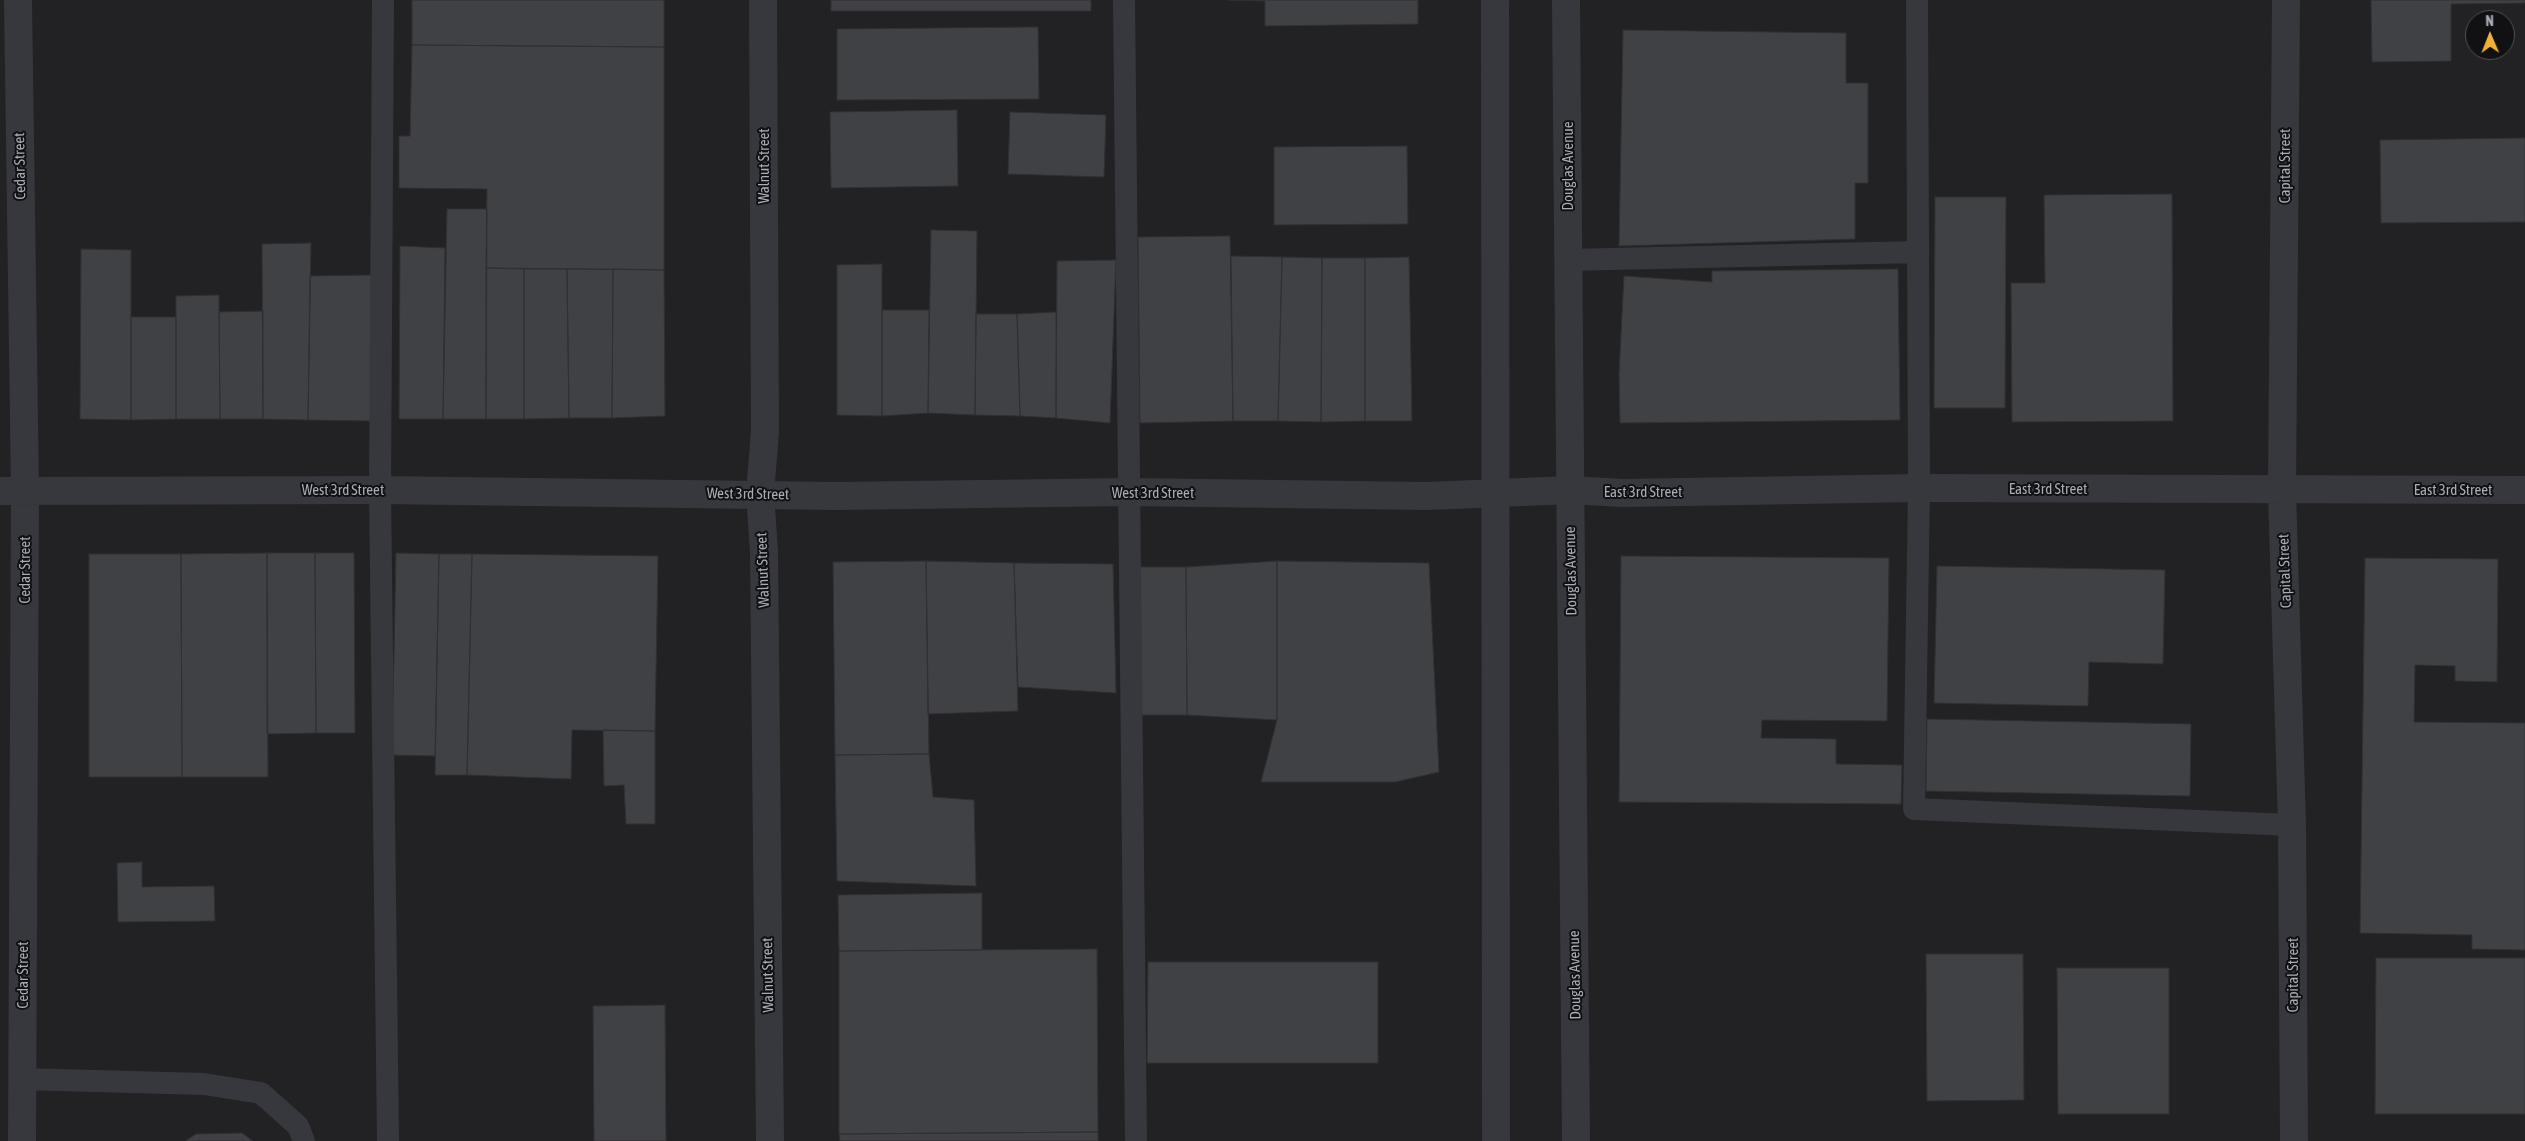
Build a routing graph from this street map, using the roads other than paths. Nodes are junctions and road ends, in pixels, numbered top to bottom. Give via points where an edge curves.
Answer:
1 (18, 0) edge
2 (383, 0) edge
3 (763, 0) edge
4 (1124, 0) edge
5 (1495, 0) edge
6 (1566, 0) edge
7 (1917, 0) edge
8 (2286, 0) edge
9 (1918, 252) junction
10 (1568, 260) junction
11 (1918, 488) junction
12 (380, 490) junction
13 (1570, 490) junction
14 (2525, 490) edge
15 (12, 491) edge
16 (2282, 491) junction
17 (1129, 492) junction
18 (760, 493) junction
19 (1496, 494) junction
20 (2292, 826) junction
21 (22, 1079) junction
22 (22, 1141) edge
23 (304, 1141) edge
24 (388, 1141) edge
25 (770, 1141) edge
26 (1136, 1141) edge
27 (1496, 1141) edge
28 (1576, 1141) edge
29 (2294, 1141) edge

1 - 15 street, Cedar Street
2 - 12 lane
3 - 18 street, Walnut Street via 764,432
4 - 17 lane
5 - 19 street
6 - 10 street, Douglas Avenue
7 - 9 lane
8 - 16 street, Capital Street
9 - 10 lane
9 - 11 lane
10 - 13 street, Douglas Avenue
11 - 13 street, East 3rd Street via 1623,493
11 - 16 street, East 3rd Street
11 - 20 lane via 1914,809
12 - 15 street, West 3rd Street
12 - 18 street, West 3rd Street
12 - 24 lane
13 - 19 street, East 3rd Street
13 - 28 street, Douglas Avenue
14 - 16 street, East 3rd Street
15 - 21 street, Cedar Street
16 - 20 street, Capital Street
17 - 18 street, West 3rd Street via 836,496
17 - 19 street, West 3rd Street
17 - 26 lane
18 - 25 street, Walnut Street via 764,552
19 - 27 street
20 - 29 street, Capital Street
21 - 22 street, Cedar Street
21 - 23 lane via 204,1084 261,1093 298,1126

